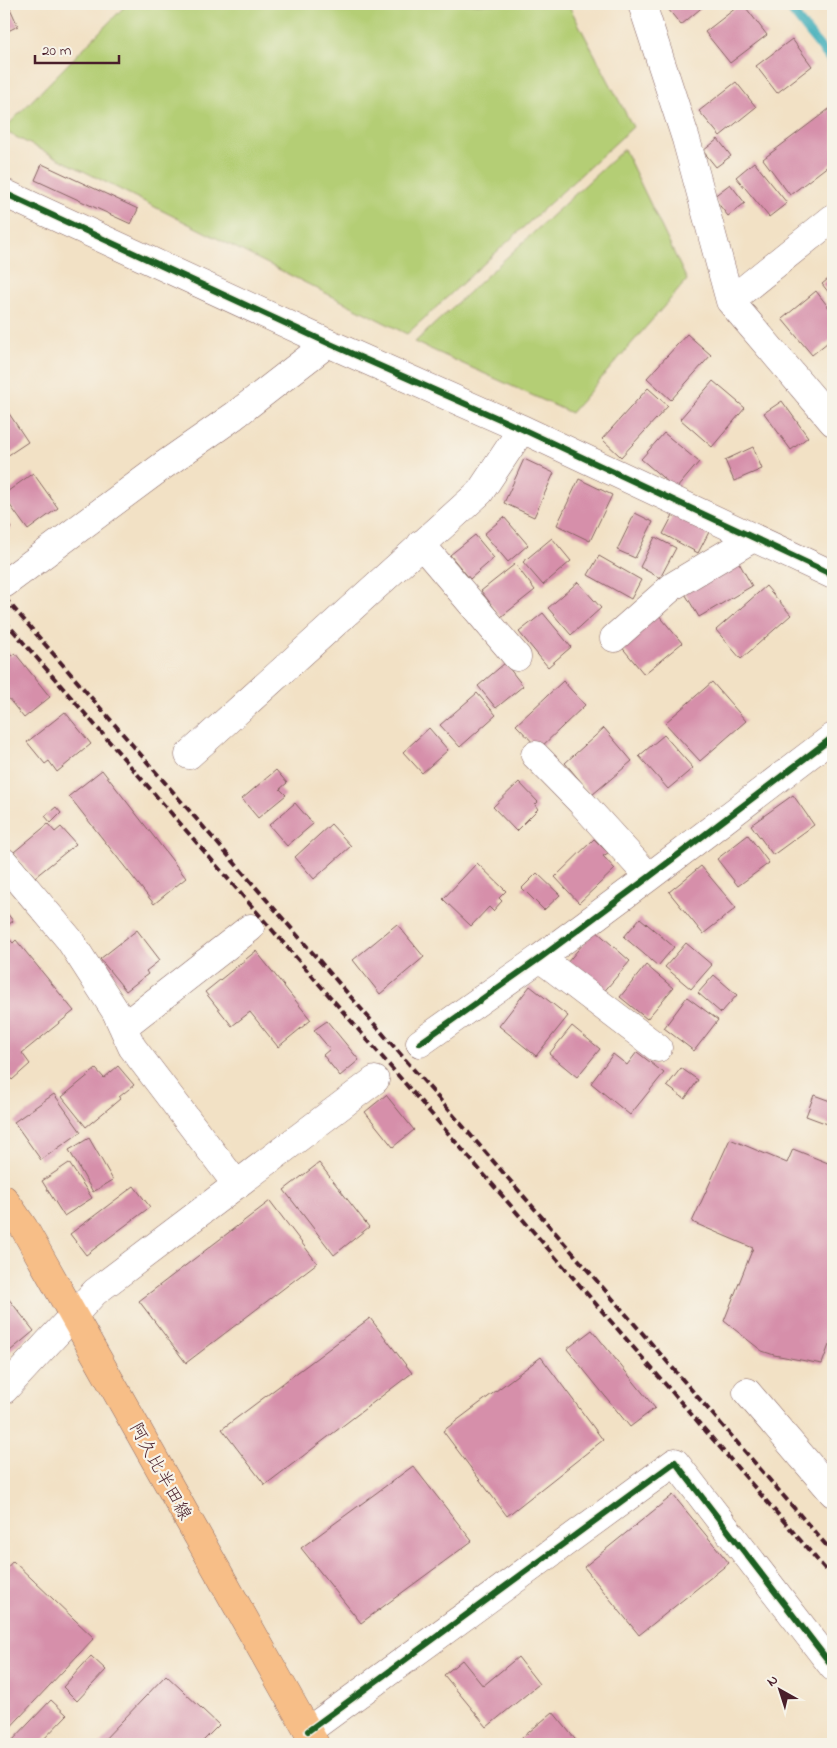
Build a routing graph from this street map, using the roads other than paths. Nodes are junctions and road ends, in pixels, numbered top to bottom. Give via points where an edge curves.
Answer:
1 (642, 4) edge
2 (4, 193) edge
3 (833, 218) edge
4 (730, 301) junction
5 (328, 343) junction
6 (833, 422) edge
7 (522, 429) junction
8 (753, 538) junction
9 (421, 544) junction
10 (833, 575) edge
11 (4, 584) edge
12 (614, 638) dead end
13 (517, 657) dead end
14 (833, 738) edge
15 (189, 755) dead end
16 (535, 755) dead end
17 (4, 862) edge
18 (649, 878) junction
19 (250, 928) dead end
20 (540, 958) junction
21 (123, 1027) junction
22 (420, 1043) dead end
23 (658, 1048) dead end
24 (375, 1080) dead end
25 (238, 1185) junction
26 (4, 1199) edge
27 (74, 1316) junction
28 (4, 1390) edge
29 (747, 1392) dead end
30 (833, 1494) edge
31 (833, 1667) edge
32 (312, 1738) edge

1 - 4 street via 686,139
2 - 5 street
3 - 4 street
4 - 6 street
5 - 7 street
5 - 11 street
7 - 8 street
7 - 9 street via 480,492
8 - 10 street
8 - 12 street via 673,586
9 - 13 street
9 - 15 street
14 - 18 street
16 - 18 street
17 - 21 street via 69,938
18 - 20 street
19 - 21 street
20 - 22 street
20 - 23 street
21 - 25 street via 132,1047
24 - 25 street
25 - 27 street via 96,1292
26 - 27 main road, 阿久比半田線
27 - 28 street
27 - 32 main road, 阿久比半田線
29 - 30 street
31 - 32 street via 675,1462

